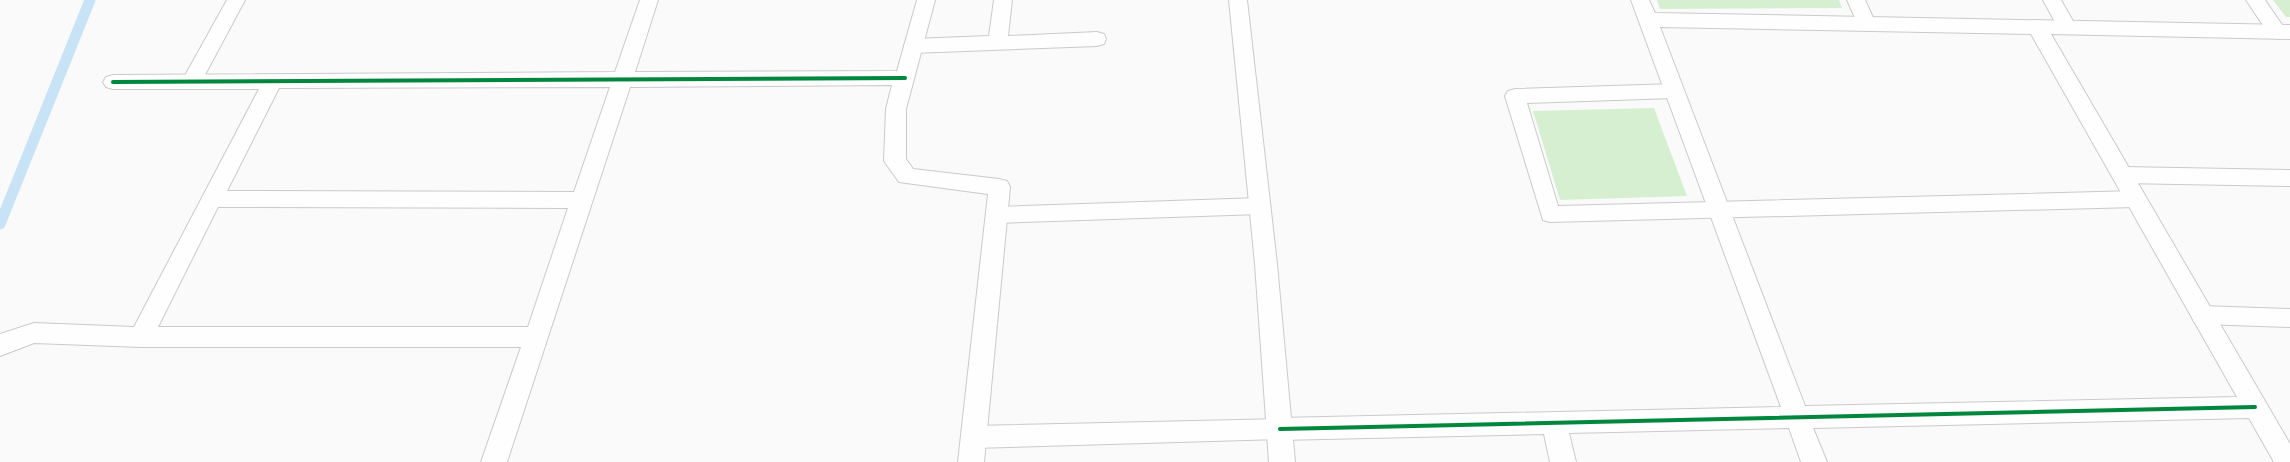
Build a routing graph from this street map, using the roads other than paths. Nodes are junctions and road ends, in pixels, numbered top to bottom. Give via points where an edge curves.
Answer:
1 (236, 0) edge
2 (649, 0) edge
3 (926, 0) edge
4 (1003, 0) edge
5 (1238, 0) edge
6 (1856, 0) edge
7 (2052, 0) edge
8 (2255, 0) edge
9 (1643, 10) edge
10 (1867, 24) junction
11 (2037, 27) junction
12 (2068, 28) junction
13 (2284, 32) edge
14 (1097, 39) dead end
15 (998, 43) junction
16 (913, 46) junction
17 (623, 78) junction
18 (905, 78) junction
19 (273, 80) junction
20 (192, 81) junction
21 (113, 82) dead end
22 (1674, 91) junction
23 (2122, 175) junction
24 (2290, 178) edge
25 (213, 199) junction
26 (2136, 199) junction
27 (582, 200) junction
28 (1260, 206) junction
29 (1718, 208) junction
30 (996, 215) junction
31 (2202, 315) junction
32 (2290, 318) edge
33 (141, 337) junction
34 (534, 338) junction
35 (0, 346) edge
36 (2255, 407) junction
37 (1797, 417) junction
38 (1554, 423) junction
39 (1280, 429) junction
40 (974, 437) junction
41 (494, 462) edge
42 (971, 462) edge
43 (1282, 462) edge
44 (1563, 462) edge
45 (1814, 462) edge
46 (2287, 462) edge

1 - 20 lane
2 - 17 street
3 - 16 street
4 - 15 lane
5 - 28 street
6 - 10 lane
7 - 12 lane
8 - 13 lane
9 - 10 street
9 - 22 street
10 - 11 street
11 - 12 street
11 - 23 street
12 - 13 street
14 - 15 lane
15 - 16 lane
16 - 18 street
17 - 18 street
17 - 19 street
17 - 27 street
18 - 30 street via 896,109 895,161 907,176 999,187
19 - 20 street
19 - 25 street
20 - 21 street
22 - 29 street
22 - 29 lane via 1515,96 1550,214
23 - 24 lane
23 - 26 street
25 - 27 street
25 - 33 street
26 - 29 lane
26 - 31 street
27 - 34 street
28 - 30 lane
28 - 39 street
29 - 37 street
30 - 40 street
31 - 32 lane
31 - 36 street
33 - 34 street
33 - 35 street via 34,333
34 - 41 street
36 - 37 street
36 - 46 street
37 - 38 street
37 - 45 street
38 - 39 street
38 - 44 street
39 - 40 lane
39 - 43 street
40 - 42 street

